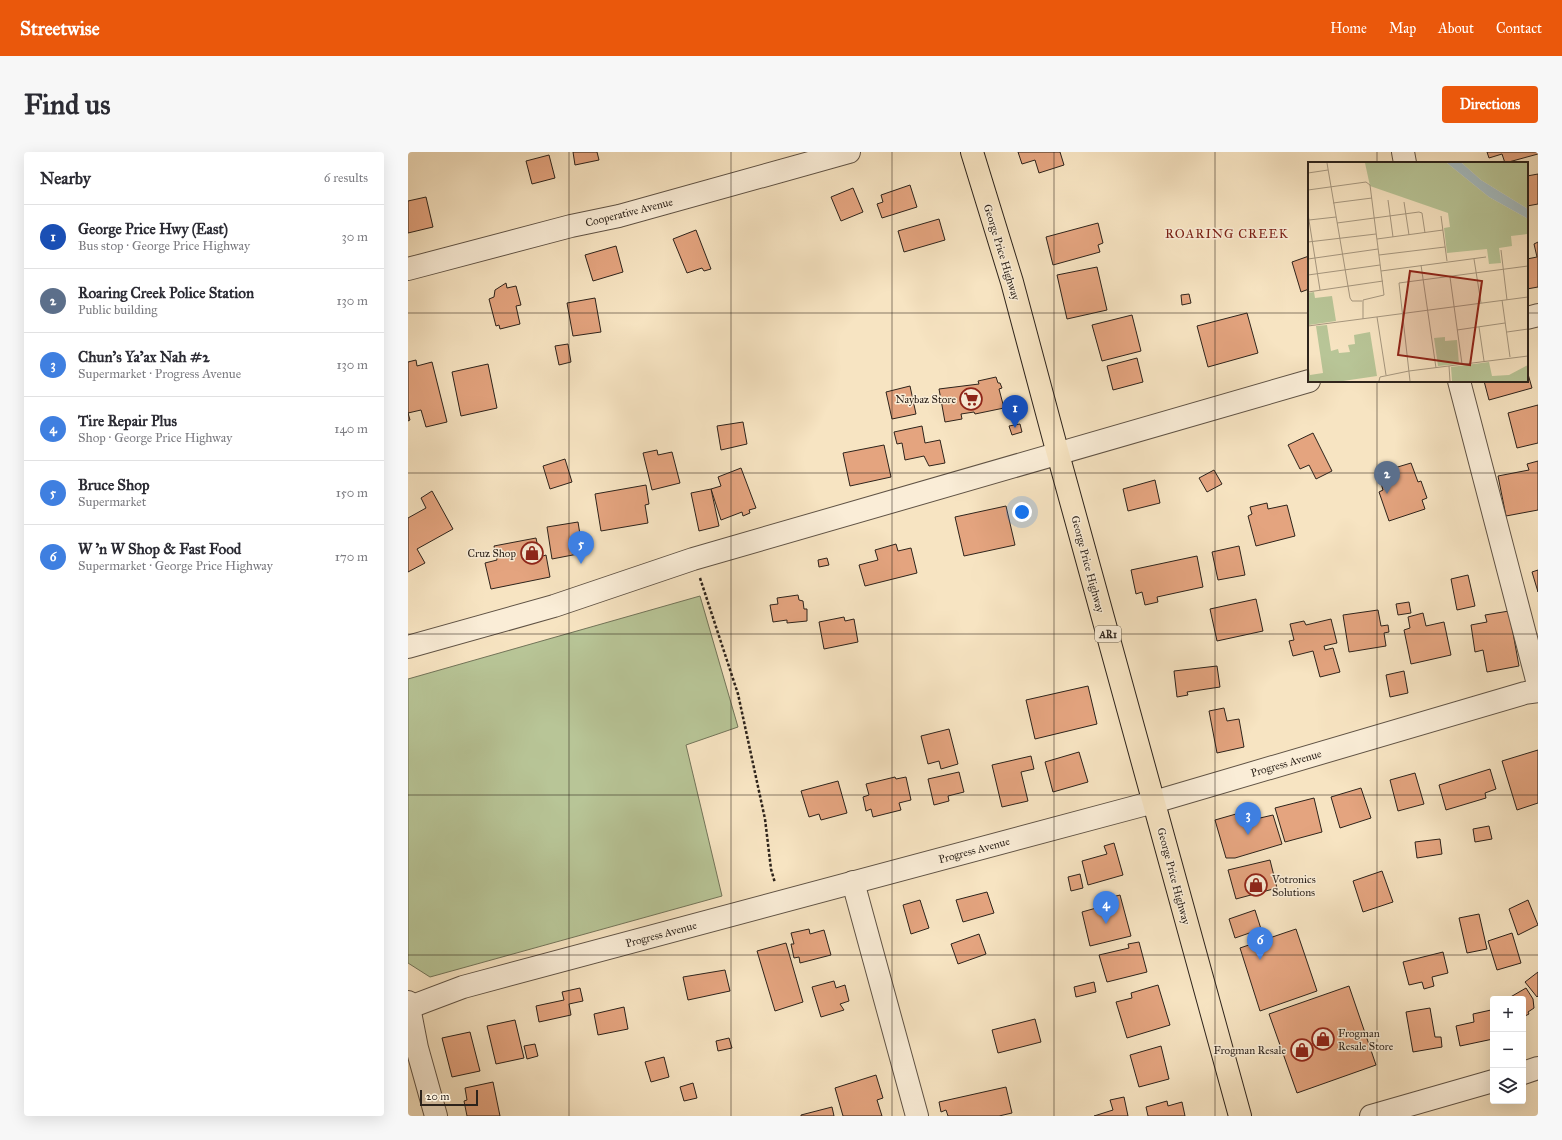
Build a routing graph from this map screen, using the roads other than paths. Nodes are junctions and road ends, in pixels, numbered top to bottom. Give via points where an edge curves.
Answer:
1 (848, 152) edge
2 (972, 152) edge
3 (1403, 152) edge
4 (1405, 162) edge
5 (408, 269) edge
6 (1538, 315) edge
7 (1528, 318) edge
8 (1308, 381) edge
9 (1459, 382) edge
10 (1058, 454) junction
11 (408, 647) edge
12 (1538, 684) edge
13 (1538, 691) edge
14 (1154, 802) junction
15 (853, 882) junction
16 (409, 1004) edge
17 (1538, 1068) edge
18 (1526, 1072) edge
19 (1490, 1082) edge
20 (436, 1116) edge
21 (918, 1116) edge
22 (1240, 1116) edge
23 (1371, 1116) edge

1 - 5 street, Cooperative Avenue via 619,216
2 - 10 highway, George Price Highway / AR1 via 1012,282
3 - 4 street
6 - 7 street
8 - 10 street
9 - 12 street
10 - 11 street via 693,559 554,606
10 - 14 highway, George Price Highway / AR1
13 - 14 street, Progress Avenue
14 - 15 street, Progress Avenue
14 - 22 highway, George Price Highway / AR1
15 - 16 street, Progress Avenue via 463,987
15 - 21 street
16 - 20 street via 417,1048
17 - 18 street
19 - 23 street

